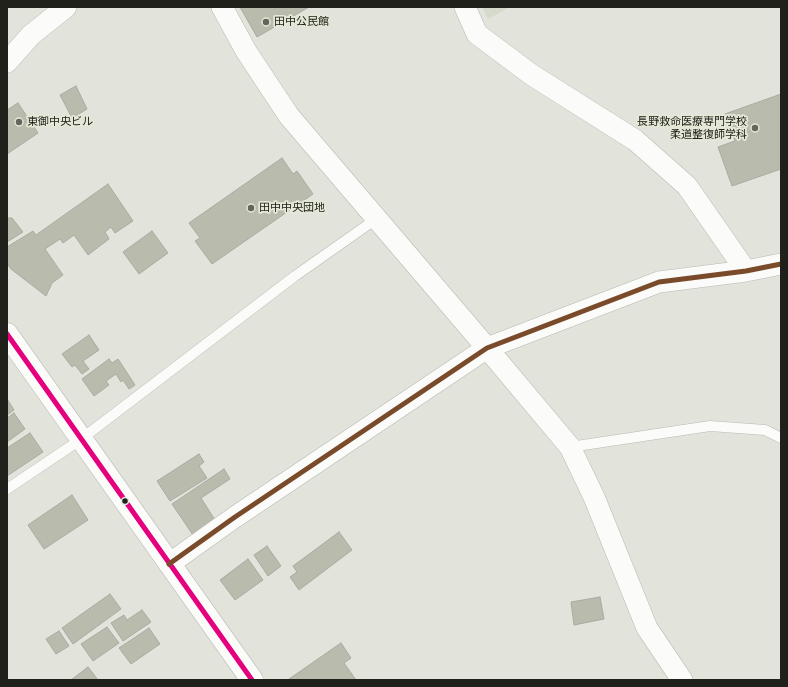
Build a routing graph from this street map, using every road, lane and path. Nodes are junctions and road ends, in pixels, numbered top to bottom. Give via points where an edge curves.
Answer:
1 (66, 7) edge
2 (222, 7) edge
3 (465, 7) edge
4 (7, 62) edge
5 (376, 219) junction
6 (781, 264) edge
7 (746, 271) junction
8 (7, 334) edge
9 (487, 348) junction
10 (781, 438) edge
11 (80, 440) junction
12 (570, 447) junction
13 (7, 489) edge
14 (169, 564) junction
15 (252, 680) edge
16 (682, 680) edge

1 - 4 street via 31,35
2 - 5 street via 246,50 289,116
3 - 7 street via 477,34 532,75 634,140 687,186
5 - 9 street
5 - 11 lane via 295,276
6 - 7 street
7 - 9 street via 659,282
8 - 11 main road
9 - 12 street
9 - 14 street
10 - 12 lane via 766,430 710,426
11 - 13 lane
11 - 14 main road
12 - 16 street via 594,498 647,628
14 - 15 main road

